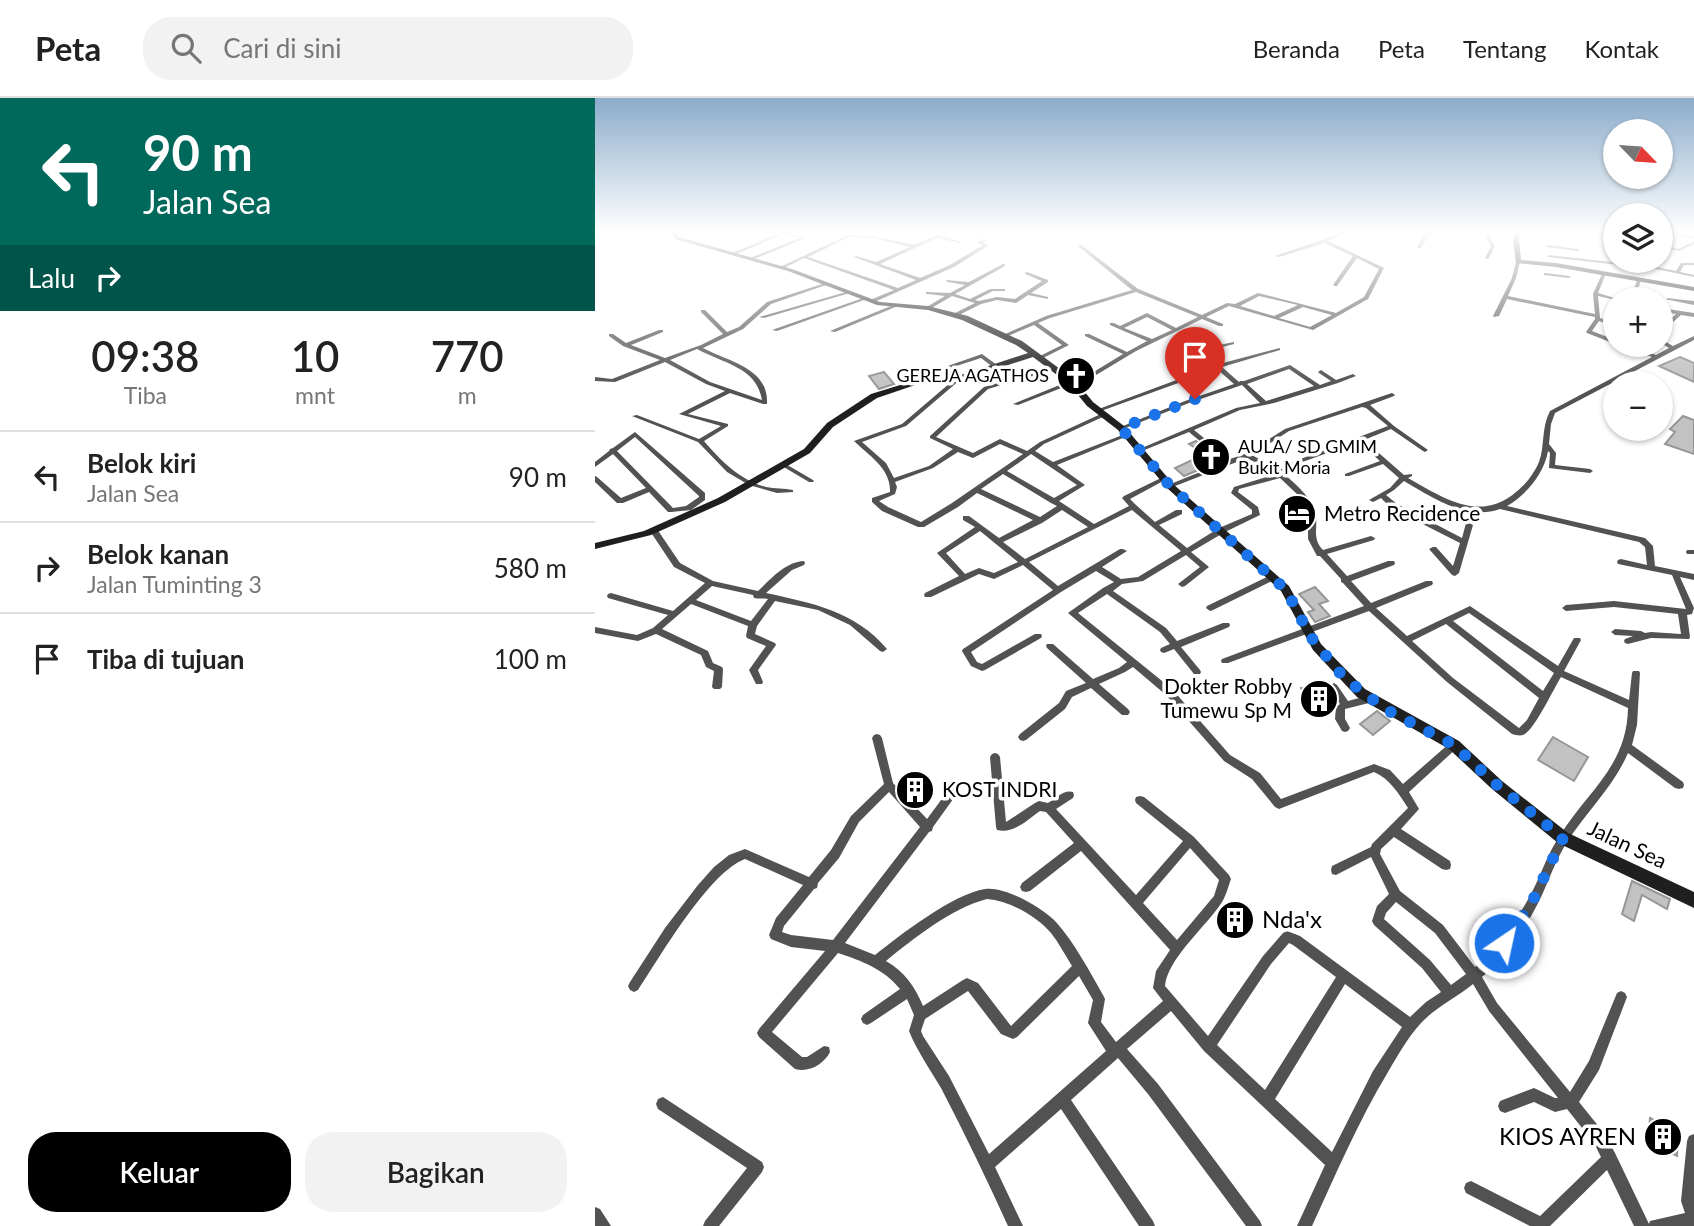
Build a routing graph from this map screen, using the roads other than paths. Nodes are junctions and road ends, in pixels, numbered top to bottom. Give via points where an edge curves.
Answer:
1 (823, 283) edge
2 (877, 283) edge
3 (915, 283) edge
4 (962, 283) edge
5 (1045, 283) edge
6 (1127, 283) edge
7 (1374, 283) edge
8 (1511, 283) edge
9 (1600, 283) edge
10 (1655, 283) edge
11 (827, 284) junction
12 (974, 284) joint
13 (1694, 289) edge
14 (898, 290) junction
15 (1003, 290) dead end
16 (1136, 290) junction
17 (848, 293) junction
18 (928, 293) dead end
19 (1028, 294) junction
20 (952, 295) junction
21 (1595, 295) junction
22 (1506, 297) junction
23 (1603, 297) edge
24 (1046, 298) dead end
25 (868, 300) junction
26 (972, 300) junction
27 (1673, 300) edge
28 (979, 303) junction
29 (1694, 303) edge
30 (1303, 305) junction
31 (895, 306) junction
32 (1235, 306) junction
33 (928, 308) junction
34 (703, 311) dead end
35 (1673, 311) edge
36 (1681, 312) junction
37 (1334, 314) junction
38 (955, 315) junction
39 (1496, 316) dead end
40 (1694, 316) edge
41 (762, 317) dead end
42 (1598, 317) junction
43 (1202, 318) junction
44 (1274, 318) junction
45 (1603, 319) edge
46 (1673, 320) edge
47 (1035, 323) junction
48 (1112, 324) dead end
49 (1221, 325) dead end
50 (1120, 328) junction
51 (1175, 329) junction
52 (775, 330) dead end
53 (661, 331) dead end
54 (833, 331) dead end
55 (611, 335) dead end
56 (727, 335) junction
57 (1006, 335) junction
58 (1087, 335) dead end
59 (1603, 337) edge
60 (1694, 338) edge
61 (1151, 341) junction
62 (1232, 344) dead end
63 (625, 345) junction
64 (700, 346) junction
65 (1673, 348) edge
66 (1278, 349) dead end
67 (1128, 354) junction
68 (1036, 356) junction
69 (1656, 357) edge
70 (665, 360) junction
71 (995, 366) junction
72 (1219, 366) junction
73 (945, 368) dead end
74 (1053, 368) junction
75 (1321, 372) dead end
76 (1353, 376) dead end
77 (959, 378) junction
78 (595, 379) edge
79 (1336, 382) junction
80 (1240, 383) junction
81 (1074, 384) junction
82 (1319, 387) junction
83 (732, 390) junction
84 (1392, 395) dead end
85 (1263, 402) junction
86 (1016, 404) dead end
87 (1366, 404) junction
88 (1102, 412) junction
89 (635, 416) dead end
90 (650, 419) junction
91 (1392, 427) junction
92 (1189, 429) junction
93 (1124, 432) junction
94 (632, 433) junction
95 (1360, 440) junction
96 (700, 441) junction
97 (1545, 443) junction
98 (612, 450) junction
99 (956, 450) junction
100 (1140, 450) junction
101 (1425, 450) dead end
102 (1029, 452) junction
103 (1247, 455) junction
104 (973, 456) junction
105 (1228, 461) junction
106 (1385, 461) junction
107 (962, 464) dead end
108 (784, 465) junction
109 (1052, 465) junction
110 (595, 466) edge
111 (1002, 471) junction
112 (1590, 471) dead end
113 (1279, 474) junction
114 (1346, 475) dead end
115 (1406, 477) junction
116 (595, 478) edge
117 (811, 481) dead end
118 (892, 481) junction
119 (1167, 483) junction
120 (748, 484) junction
121 (650, 489) junction
122 (977, 490) junction
123 (792, 491) dead end
124 (1381, 495) junction
125 (1054, 500) junction
126 (1373, 500) dead end
127 (1063, 506) junction
128 (1133, 507) junction
129 (1502, 507) junction
130 (693, 509) junction
131 (1179, 512) dead end
132 (967, 518) dead end
133 (1039, 522) junction
134 (1154, 525) junction
135 (1469, 525) dead end
136 (1092, 526) junction
137 (980, 527) junction
138 (1222, 530) junction
139 (654, 531) junction
140 (1371, 538) dead end
141 (999, 541) junction
142 (1464, 542) junction
143 (595, 546) edge
144 (1433, 549) dead end
145 (1122, 551) dead end
146 (1187, 552) junction
147 (1320, 554) junction
148 (1024, 562) junction
149 (1621, 562) dead end
150 (801, 563) dead end
151 (1391, 563) dead end
152 (1096, 567) junction
153 (1651, 569) junction
154 (1675, 574) junction
155 (964, 577) junction
156 (1694, 577) edge
157 (1273, 578) junction
158 (1344, 580) junction
159 (1120, 582) junction
160 (711, 583) junction
161 (1429, 583) dead end
162 (1182, 584) dead end
163 (1058, 590) junction
164 (1106, 590) junction
165 (928, 595) dead end
166 (611, 596) dead end
167 (757, 596) junction
168 (772, 599) junction
169 (691, 601) junction
170 (1370, 607) junction
171 (1210, 608) dead end
172 (1566, 608) dead end
173 (1682, 611) junction
174 (675, 614) junction
175 (1446, 620) junction
176 (753, 625) junction
177 (1226, 625) dead end
178 (595, 630) edge
179 (656, 630) junction
180 (1306, 631) junction
181 (1615, 632) dead end
182 (1651, 635) junction
183 (1038, 636) dead end
184 (1406, 640) junction
185 (1577, 640) dead end
186 (1628, 641) dead end
187 (1176, 645) junction
188 (1051, 646) dead end
189 (883, 649) dead end
190 (1164, 650) dead end
191 (1225, 661) dead end
192 (1133, 662) junction
193 (1197, 672) dead end
194 (1559, 672) junction
195 (1636, 673) dead end
196 (759, 682) dead end
197 (1092, 685) junction
198 (717, 687) dead end
199 (1334, 687) dead end
200 (1544, 697) junction
201 (1370, 699) junction
202 (1344, 703) junction
203 (1633, 706) junction
204 (1125, 712) dead end
205 (1345, 728) dead end
206 (1023, 737) dead end
207 (877, 738) dead end
208 (1454, 745) junction
209 (1627, 747) junction
210 (995, 757) dead end
211 (889, 785) junction
212 (1679, 785) dead end
213 (1403, 791) junction
214 (951, 795) dead end
215 (1069, 795) dead end
216 (1140, 800) dead end
217 (1049, 808) junction
218 (928, 828) junction
219 (1394, 831) junction
220 (1563, 838) junction
221 (1190, 840) junction
222 (1081, 844) junction
223 (1375, 850) junction
224 (1446, 865) dead end
225 (1336, 870) dead end
226 (813, 884) junction
227 (1026, 887) dead end
228 (1396, 895) junction
229 (1694, 900) edge
230 (1136, 903) junction
231 (836, 946) junction
232 (1177, 949) junction
233 (877, 961) junction
234 (1080, 967) junction
235 (1475, 976) junction
236 (1343, 977) junction
237 (635, 986) dead end
238 (909, 990) junction
239 (1450, 992) junction
240 (1621, 997) dead end
241 (1170, 1003) junction
242 (920, 1015) junction
243 (867, 1019) dead end
244 (1410, 1025) junction
245 (1209, 1046) junction
246 (1117, 1051) junction
247 (824, 1052) dead end
248 (1062, 1099) junction
249 (1266, 1101) junction
250 (1572, 1101) junction
251 (663, 1104) dead end
252 (1505, 1106) dead end
253 (1694, 1141) edge
254 (1610, 1158) junction
255 (1334, 1164) junction
256 (987, 1165) junction
257 (1471, 1188) dead end
258 (595, 1214) edge
259 (1694, 1218) edge
260 (1540, 1225) edge
261 (604, 1226) edge
262 (710, 1226) edge
263 (1016, 1226) edge
264 (1148, 1226) edge
265 (1255, 1226) edge
266 (1304, 1226) edge
267 (1642, 1226) edge
268 (1655, 1226) edge

1 - 11 main road, Jalan Sea
2 - 14 street
3 - 14 street
4 - 12 street
5 - 19 street
6 - 16 street
7 - 37 street via 1366,298
8 - 22 street
9 - 21 street
10 - 13 main road
11 - 17 main road, Jalan Sea
11 - 56 street via 769,303
12 - 20 street
14 - 25 street
15 - 26 street
16 - 43 street
16 - 47 street
17 - 25 main road, Jalan Sea
17 - 41 street
18 - 20 street
19 - 24 street
19 - 28 street via 1014,301 997,298
20 - 26 street
20 - 33 street
21 - 23 street
21 - 42 street
22 - 39 street
22 - 42 street
25 - 31 main road, Jalan Sea
25 - 52 street
26 - 28 street
27 - 29 street
28 - 38 street
30 - 32 street via 1258,294
30 - 37 street
30 - 44 street
31 - 33 main road, Jalan Sea
31 - 54 street
32 - 43 street via 1229,304
32 - 44 street
33 - 38 main road, Jalan Sea
34 - 56 street
35 - 36 street
36 - 40 street
36 - 46 street
37 - 44 street via 1309,329
38 - 57 main road, Jalan Sea
42 - 45 street
42 - 59 street via 1589,332
43 - 49 street
43 - 51 street
47 - 57 street
47 - 68 street via 1066,346
48 - 50 street
50 - 51 street via 1147,315
50 - 61 street
51 - 61 street
53 - 63 street
55 - 63 street
56 - 64 street
57 - 68 main road, Jalan Sea
58 - 67 street
60 - 65 street
61 - 67 street
62 - 72 street via 1202,348
63 - 70 street
64 - 70 street
64 - 83 street via 750,371 760,383 765,402
66 - 72 street
67 - 81 street
68 - 71 main road
68 - 74 main road, Jalan Sea
69 - 97 street via 1556,408
70 - 78 street via 613,381
70 - 83 street
71 - 73 street via 982,356
71 - 77 main road
72 - 80 street
72 - 88 street
74 - 81 main road, Jalan Sea
74 - 99 street via 986,388 963,406 932,437
75 - 79 street
76 - 79 street
77 - 108 main road via 918,380 863,402
77 - 118 street via 904,425 857,441 884,464
79 - 82 street
80 - 82 street via 1290,367
80 - 85 street
80 - 93 street
81 - 86 street
81 - 88 main road, Jalan Sea
82 - 85 street
83 - 96 street via 683,414 726,425
84 - 87 street
85 - 92 street
87 - 91 street
87 - 103 street via 1287,430
88 - 93 main road, Jalan Sea
88 - 102 street
89 - 90 street
90 - 94 street
90 - 96 street
91 - 95 street
91 - 101 street
92 - 100 street
92 - 105 street
93 - 100 main road, Jalan Sea
93 - 109 street
94 - 98 street
94 - 130 street via 703,495
95 - 106 street
95 - 113 street
96 - 120 street
97 - 112 street via 1553,453 1551,467
97 - 129 street via 1537,472
98 - 110 street
98 - 121 street
99 - 104 street
99 - 118 street via 931,467
100 - 119 main road, Jalan Sea
102 - 104 street via 1000,441
102 - 109 street
102 - 111 street
103 - 105 street
103 - 113 street
104 - 107 street
105 - 119 street
106 - 114 street
106 - 115 street
108 - 117 street
108 - 120 main road
109 - 125 street via 1082,485
111 - 122 street
111 - 125 street
113 - 138 street via 1234,489 1257,512
113 - 147 street via 1311,511 1310,537
115 - 124 street
115 - 129 street via 1468,509 1486,512
116 - 121 street via 620,501
118 - 122 street via 894,492 874,500 921,525
119 - 128 street via 1126,498
119 - 138 main road, Jalan Sea
120 - 123 street via 768,492
120 - 130 main road
121 - 130 street via 671,510
122 - 133 street
124 - 126 street
124 - 142 street
125 - 127 street
127 - 133 street
127 - 136 street
128 - 134 street
128 - 136 street
129 - 153 street via 1642,540 1649,546
130 - 139 main road
131 - 134 street
132 - 137 street
133 - 141 street
134 - 146 street
135 - 142 street
136 - 148 street
137 - 141 street
137 - 155 street via 940,553
138 - 146 street
138 - 157 main road, Jalan Sea
139 - 143 main road
139 - 160 street via 677,565
140 - 147 street
141 - 148 street
142 - 144 street via 1455,573
145 - 152 street
146 - 159 street via 1134,582
146 - 162 street via 1205,568
147 - 158 street
148 - 155 street via 994,576 979,571
148 - 163 street
149 - 153 street
150 - 167 street
151 - 158 street
152 - 159 street
152 - 163 street
153 - 154 street
154 - 156 street
154 - 173 street via 1691,611
155 - 165 street
157 - 171 street
157 - 180 main road, Jalan Sea via 1292,598
158 - 170 street
159 - 164 street
160 - 167 street
160 - 169 street
161 - 170 street
163 - 183 street via 966,651 982,668
164 - 187 street via 1163,629
164 - 192 street via 1072,615
166 - 174 street
167 - 168 street
168 - 176 street
168 - 189 street via 812,606 853,623
169 - 174 street
169 - 176 street
170 - 180 street
170 - 184 street
172 - 173 street via 1614,604
173 - 182 street via 1686,638
174 - 179 street
175 - 184 street
175 - 194 street via 1470,609
175 - 200 street
176 - 196 street via 750,638 772,645 753,670
177 - 187 street
178 - 179 street via 638,638
179 - 198 street via 705,653 709,665 720,671
180 - 191 street
180 - 201 main road, Jalan Sea via 1344,678
181 - 182 street
182 - 186 street
184 - 200 street via 1515,731 1524,730
185 - 194 street
187 - 190 street
187 - 193 street
188 - 197 street
192 - 197 street
192 - 213 street via 1169,692 1227,758 1256,776 1279,804 1374,768 1386,772
194 - 200 street
194 - 203 street
195 - 203 street
197 - 204 street
197 - 206 street via 1066,697 1062,706
199 - 202 street
201 - 202 street
201 - 208 main road, Jalan Sea
202 - 205 street via 1339,712
203 - 209 street
207 - 211 street
208 - 213 street
208 - 220 main road, Jalan Sea
209 - 212 street
209 - 220 street
210 - 217 street via 999,825 1007,828 1039,806
211 - 218 street
211 - 226 street via 855,819
213 - 219 street via 1414,809
214 - 218 street
215 - 217 street
216 - 221 street
217 - 222 street
218 - 231 street
219 - 223 street
219 - 224 street
220 - 229 main road, Jalan Sea
220 - 235 street via 1532,902
221 - 230 street
221 - 232 street via 1223,875 1224,885 1205,917
222 - 227 street
222 - 230 street
223 - 225 street
223 - 228 street
226 - 231 street via 780,922 775,935
226 - 237 street via 736,854 704,885
228 - 235 street via 1439,929
228 - 239 street via 1381,910 1378,921
230 - 232 street
231 - 233 street
231 - 247 street via 763,1033 800,1064
232 - 241 street via 1159,982
233 - 234 street via 960,904 994,894 1043,918
233 - 238 street via 894,971
234 - 242 street via 1013,1033 1005,1030 967,984
234 - 246 street via 1099,999 1094,1023
235 - 239 street
235 - 250 street via 1493,1007
236 - 244 street
236 - 245 street via 1296,940 1284,938
236 - 249 street
238 - 242 street
238 - 243 street
239 - 244 street
240 - 250 street via 1594,1065
241 - 245 street
241 - 246 street
242 - 256 street via 915,1031 919,1040
244 - 255 street via 1360,1107
245 - 249 street
246 - 248 street
246 - 265 street via 1153,1089
248 - 256 street
248 - 264 street
249 - 255 street
250 - 252 street via 1555,1105 1534,1095
250 - 254 street
251 - 262 street via 757,1167
253 - 259 street via 1688,1201
254 - 260 street
254 - 267 street
255 - 266 street
256 - 263 street
257 - 260 street
258 - 261 street
259 - 268 street

